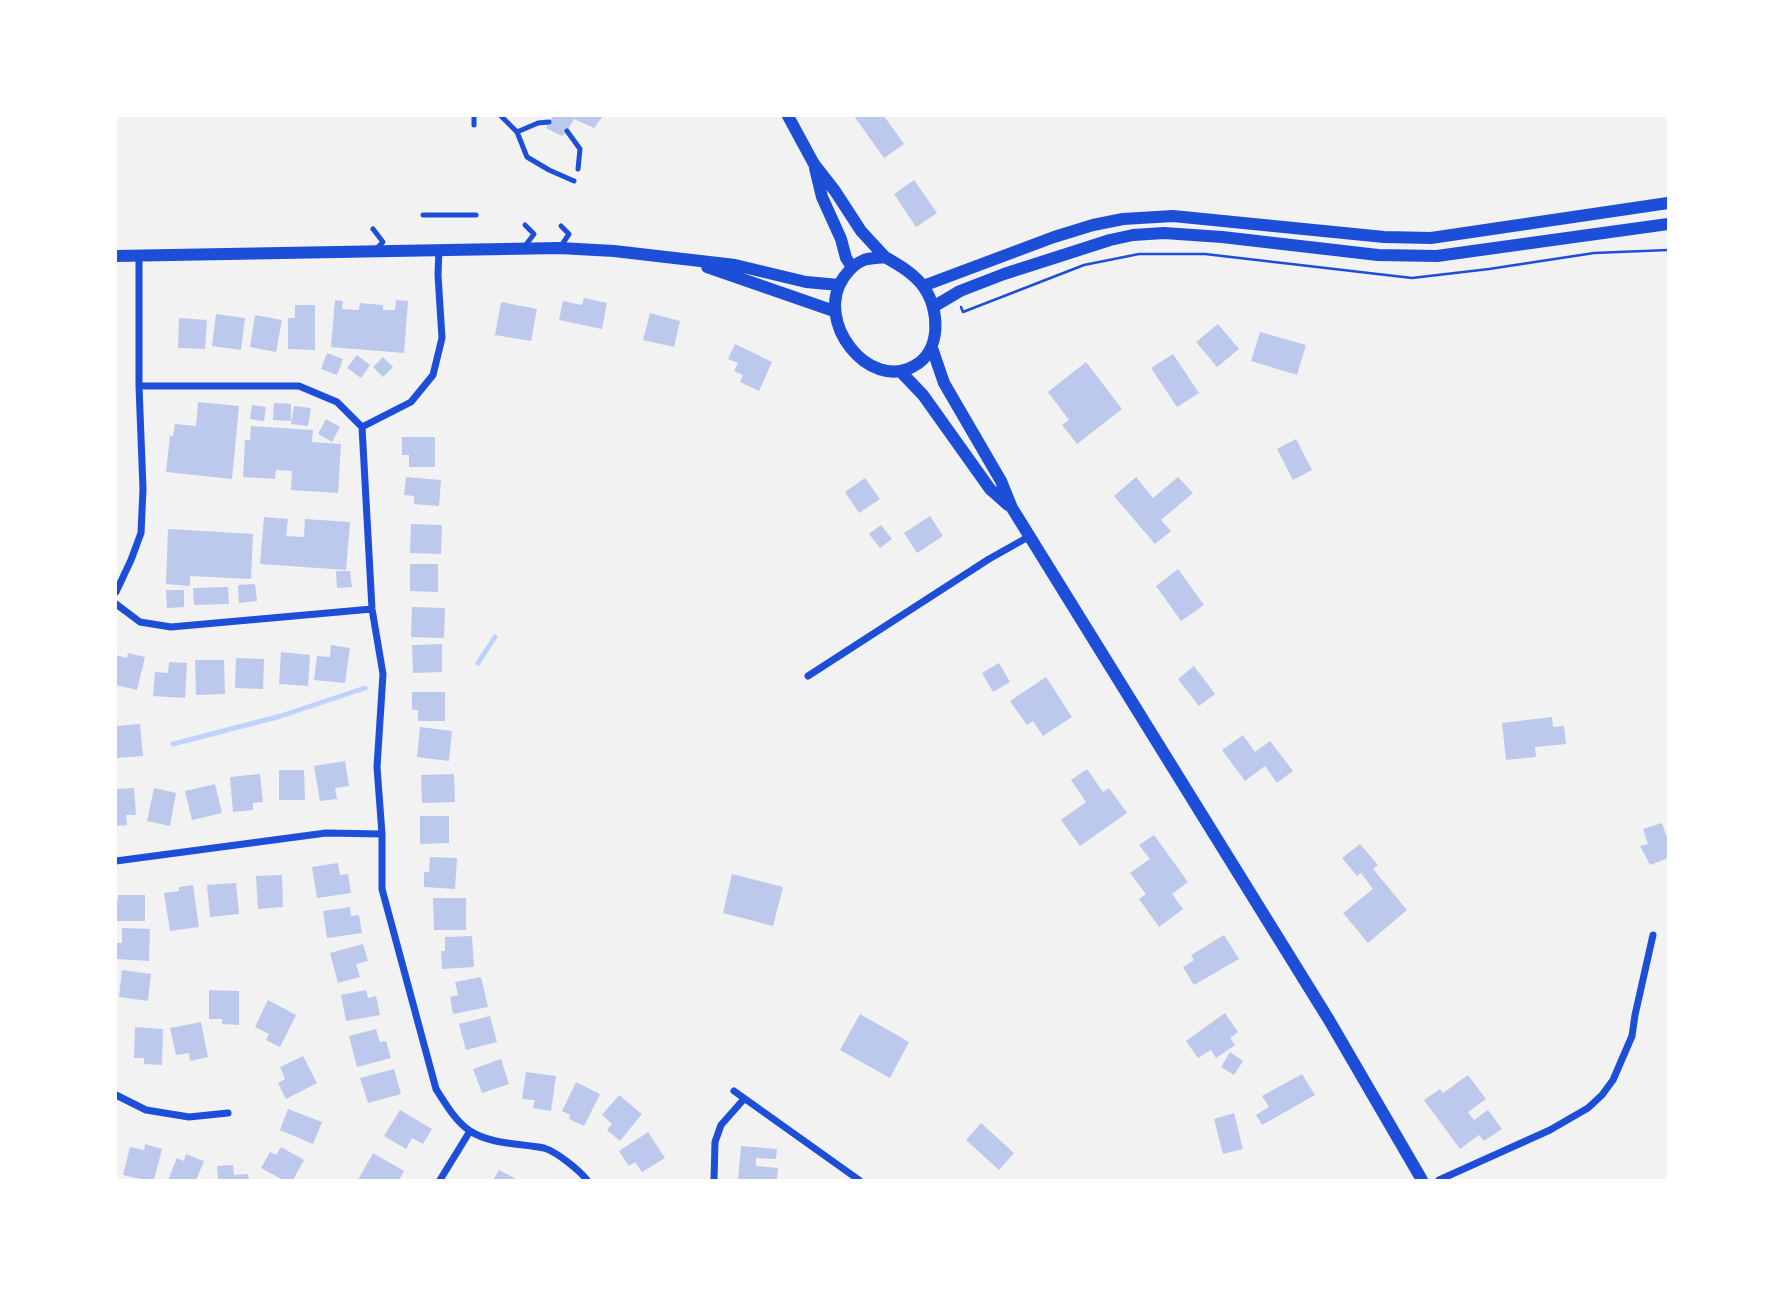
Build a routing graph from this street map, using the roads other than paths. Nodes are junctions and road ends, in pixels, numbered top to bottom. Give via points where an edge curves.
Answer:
1 (474, 116) edge
2 (501, 116) edge
3 (788, 116) edge
4 (549, 122) dead end
5 (474, 125) dead end
6 (567, 131) dead end
7 (517, 132) junction
8 (814, 164) junction
9 (578, 169) dead end
10 (574, 181) dead end
11 (1668, 203) edge
12 (423, 215) dead end
13 (476, 215) dead end
14 (1668, 224) edge
15 (525, 225) dead end
16 (561, 226) dead end
17 (373, 229) dead end
18 (524, 248) junction
19 (559, 248) junction
20 (439, 249) junction
21 (374, 250) junction
22 (139, 255) junction
23 (116, 256) edge
24 (885, 257) junction
25 (687, 259) junction
26 (852, 267) junction
27 (839, 285) junction
28 (923, 286) junction
29 (933, 307) junction
30 (834, 311) junction
31 (932, 348) junction
32 (901, 372) junction
33 (139, 386) junction
34 (362, 427) junction
35 (1012, 508) junction
36 (1030, 536) junction
37 (116, 592) edge
38 (116, 604) edge
39 (372, 610) junction
40 (808, 676) dead end
41 (382, 834) junction
42 (116, 860) edge
43 (1653, 935) dead end
44 (734, 1091) dead end
45 (116, 1095) edge
46 (744, 1099) junction
47 (228, 1113) dead end
48 (470, 1130) junction
49 (440, 1181) edge
50 (587, 1181) edge
51 (714, 1181) edge
52 (859, 1181) edge
53 (1422, 1181) edge
54 (1439, 1181) edge

1 - 5 lane
2 - 7 lane
3 - 8 street
4 - 7 lane
6 - 9 lane via 580,149
7 - 10 lane via 527,158
8 - 24 street
8 - 26 street via 822,197
11 - 28 street via 1431,238 1173,216 1123,219 1054,237
12 - 13 lane
14 - 29 street via 1437,256 1378,255 1222,237 1133,235 1004,274
15 - 18 lane via 534,234
16 - 19 lane via 569,234
17 - 21 lane via 383,242
18 - 19 street
18 - 20 street
19 - 25 street
20 - 21 street
20 - 34 street via 442,338 433,375 411,402
21 - 22 street
22 - 23 street
22 - 33 street
24 - 26 street
24 - 28 street via 904,267
25 - 27 street
25 - 30 street
26 - 27 street
27 - 30 street
28 - 29 street
29 - 31 street via 936,328
30 - 32 street via 842,336 856,355 871,365
31 - 32 street via 917,365
31 - 35 street via 944,383
32 - 35 street via 923,395 990,489
33 - 34 street via 299,386 337,402
33 - 37 street via 141,533
34 - 39 street
35 - 36 street
36 - 40 street
36 - 53 street via 1329,1020
38 - 39 street via 140,622 170,627
39 - 41 street via 383,674 377,767
41 - 42 street via 326,833
41 - 48 street via 382,888 436,1089
43 - 54 street via 1632,1037 1602,1095 1550,1130
44 - 46 street
45 - 47 street via 146,1110 189,1117
46 - 51 street via 721,1125 715,1142
46 - 52 street
48 - 49 street
48 - 50 street via 494,1141 548,1149

